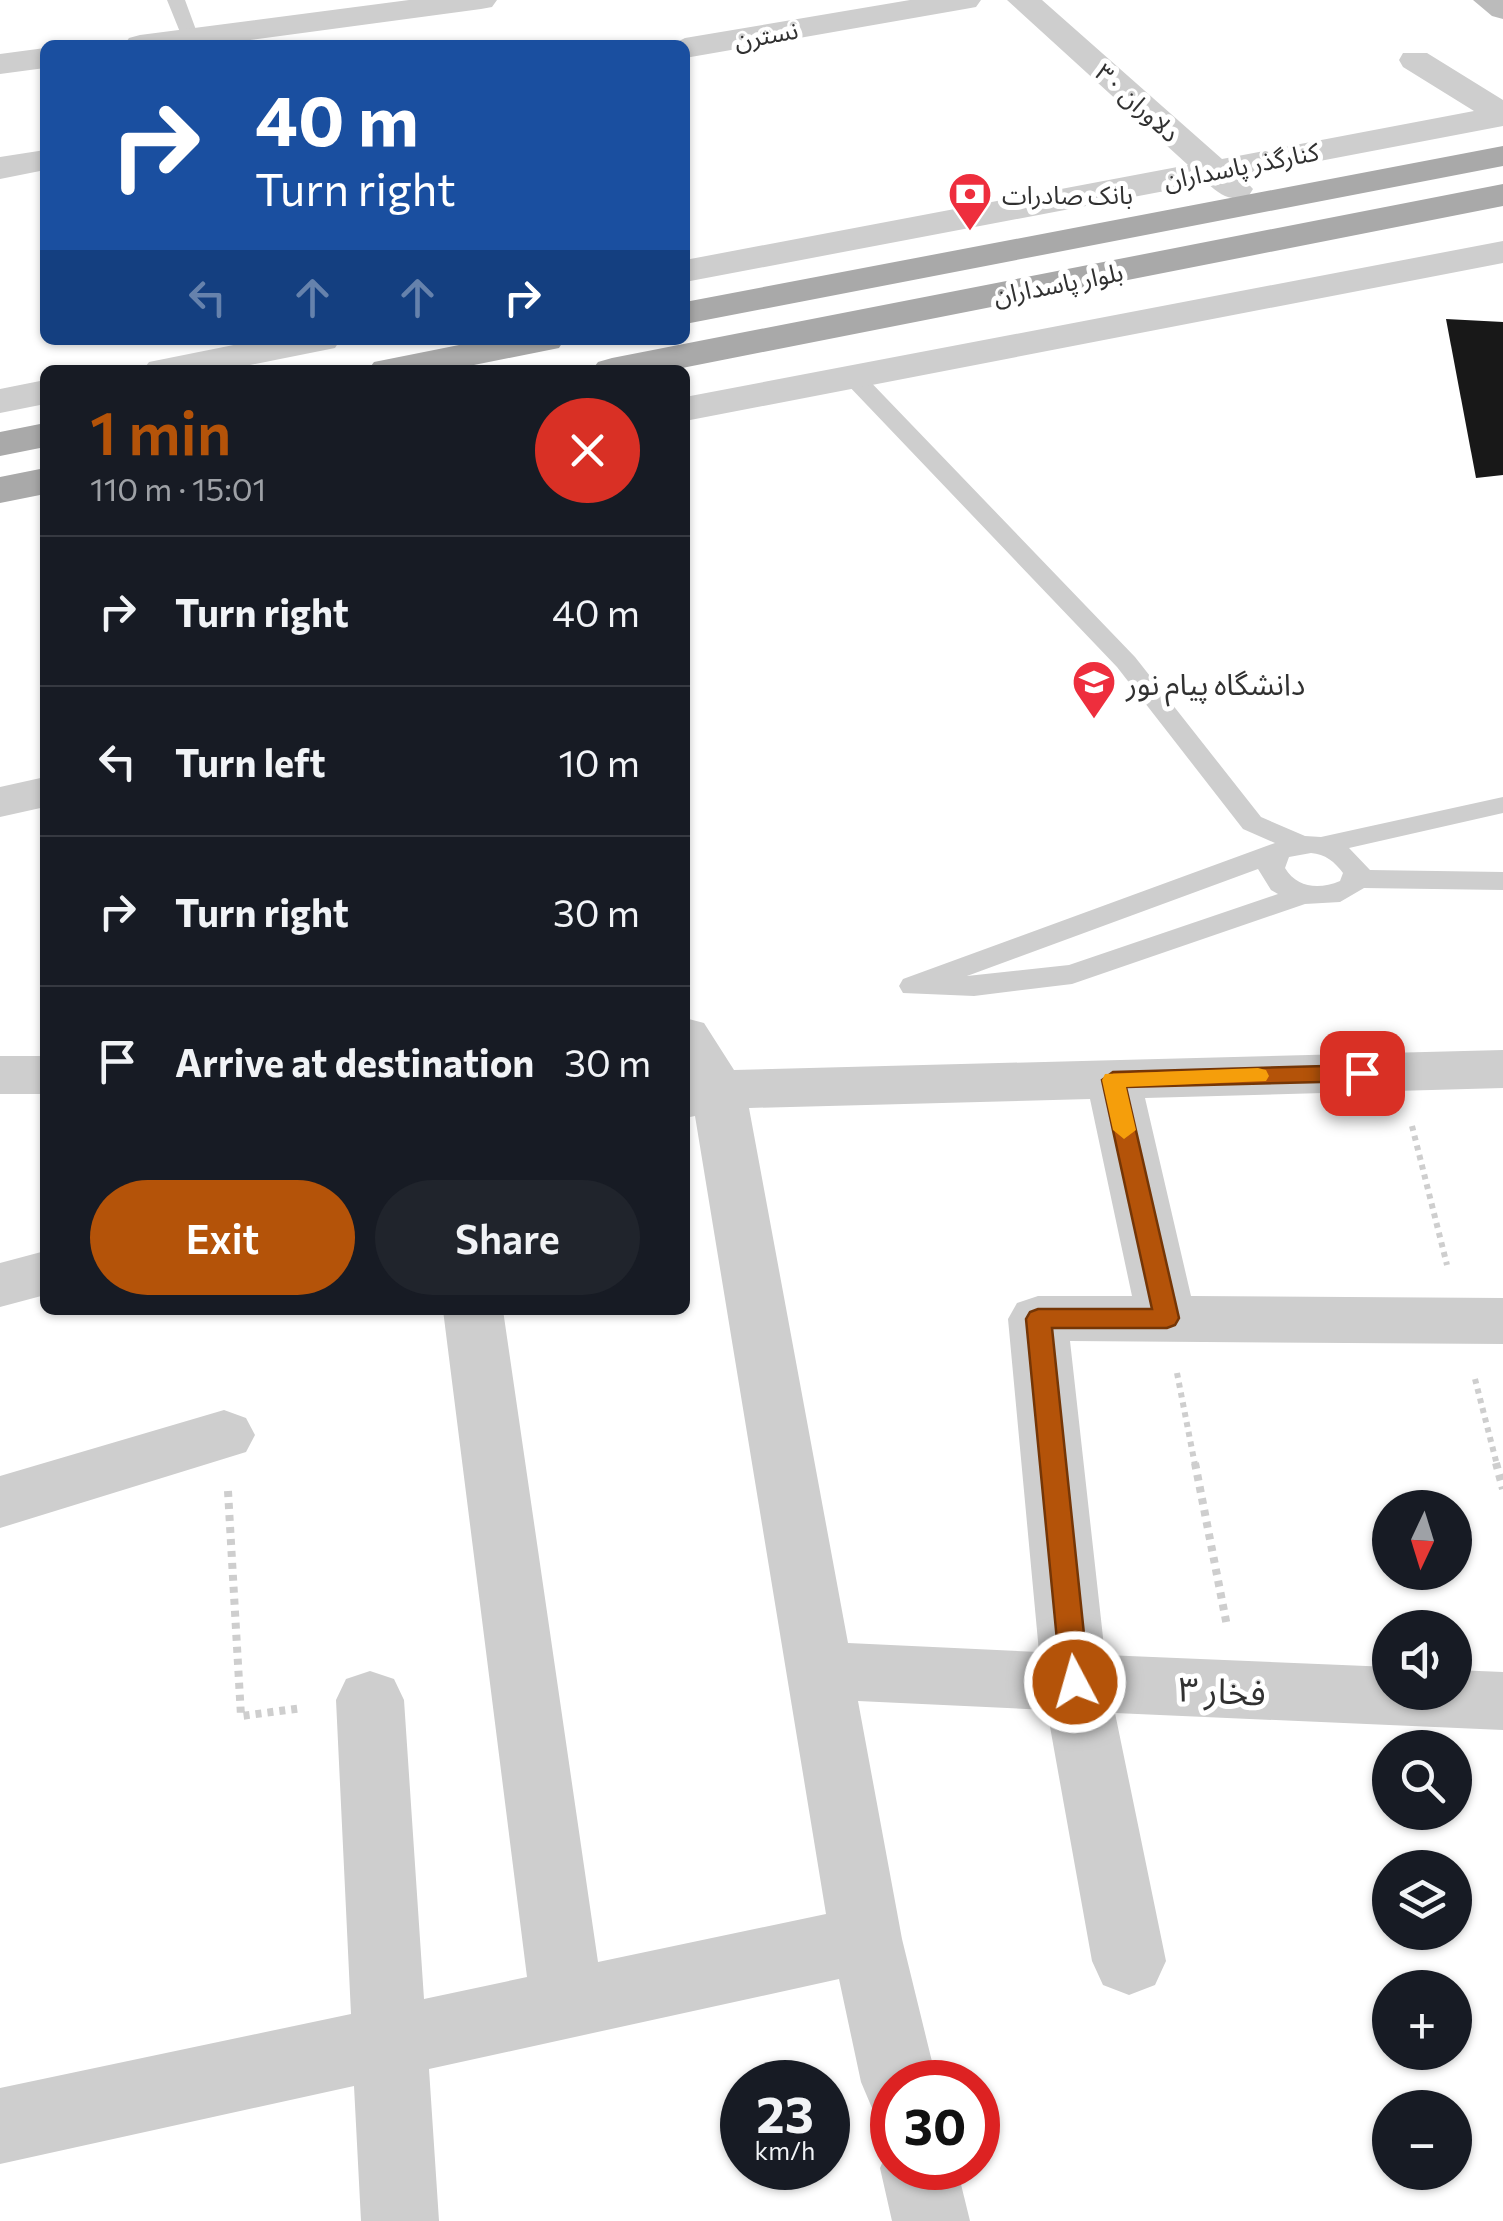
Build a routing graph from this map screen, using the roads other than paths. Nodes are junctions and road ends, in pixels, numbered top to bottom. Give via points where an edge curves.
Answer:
1 (176, 0) edge
2 (964, 0) edge
3 (1024, 0) edge
4 (1489, 0) edge
5 (482, 8) edge
6 (1503, 10) edge
7 (190, 38) junction
8 (176, 40) edge
9 (690, 47) edge
10 (40, 59) edge
11 (1415, 60) dead end
12 (0, 64) edge
13 (1503, 116) edge
14 (1503, 156) edge
15 (40, 161) edge
16 (0, 168) edge
17 (1214, 170) junction
18 (1503, 195) edge
19 (1252, 204) junction
20 (1503, 252) edge
21 (690, 270) edge
22 (690, 312) edge
23 (295, 345) edge
24 (519, 345) edge
25 (189, 365) edge
26 (414, 365) edge
27 (637, 365) edge
28 (853, 377) junction
29 (40, 393) edge
30 (0, 401) edge
31 (690, 408) edge
32 (40, 437) edge
33 (0, 444) edge
34 (40, 483) edge
35 (0, 490) edge
36 (40, 793) edge
37 (0, 802) edge
38 (1503, 806) edge
39 (1299, 847) junction
40 (1353, 879) junction
41 (1503, 881) edge
42 (1303, 894) junction
43 (690, 1053) edge
44 (1503, 1069) edge
45 (0, 1075) edge
46 (40, 1075) edge
47 (1113, 1080) junction
48 (702, 1095) edge
49 (40, 1274) edge
50 (0, 1285) edge
51 (474, 1315) edge
52 (1167, 1318) junction
53 (1503, 1321) edge
54 (224, 1435) road end
55 (0, 1502) edge
56 (822, 1670) junction
57 (1075, 1682) junction
58 (370, 1700) road end
59 (1503, 1701) edge
60 (866, 1939) junction
61 (1129, 1962) dead end
62 (567, 2003) junction
63 (389, 2042) junction
64 (894, 2060) edge
65 (0, 2126) edge
66 (924, 2190) edge
67 (400, 2221) edge
68 (932, 2221) edge

1 - 7 lane
2 - 9 street, نسترن
3 - 17 street, دلاوران ۳۰
4 - 6 street
5 - 7 street
7 - 8 street
10 - 12 street
11 - 13 street
13 - 17 street, کنارگذر پاسداران
14 - 19 main road, بلوار پاسداران
15 - 16 street
17 - 19 street, دلاوران ۳۰
17 - 21 street, کنارگذر پاسداران
18 - 27 main road, بلوار پاسداران
19 - 22 main road, بلوار پاسداران
20 - 28 street
23 - 25 street
24 - 26 main road
28 - 31 street
28 - 39 lane via 1126,662 1252,823
29 - 30 street
32 - 33 main road
34 - 35 main road
36 - 37 street
38 - 39 lane
39 - 40 lane via 1346,855 1357,872
39 - 42 lane via 1271,868 1281,884
39 - 42 lane via 913,986 1072,974
40 - 41 lane
40 - 42 lane via 1351,887 1330,896
43 - 48 street
44 - 47 street
45 - 46 street
47 - 48 street
47 - 52 street
48 - 56 street
49 - 50 street
51 - 62 street
52 - 53 street
52 - 57 street via 1038,1319
54 - 55 street
56 - 57 street, فخار ۳
56 - 60 street
57 - 59 street, فخار ۳
57 - 61 street
58 - 63 street
60 - 62 street
60 - 64 street
62 - 63 street
63 - 65 street
63 - 67 street
66 - 68 street

